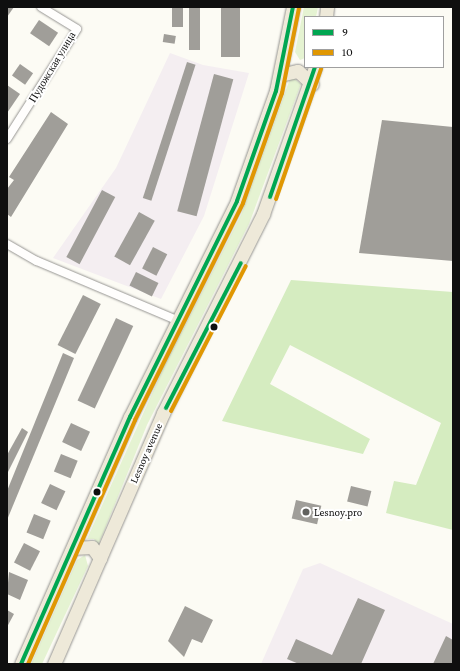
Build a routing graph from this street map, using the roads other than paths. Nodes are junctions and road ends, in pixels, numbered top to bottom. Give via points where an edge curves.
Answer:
1 (41, 7) edge
2 (293, 7) edge
3 (285, 54) junction
4 (304, 64) edge
5 (316, 68) edge
6 (280, 75) junction
7 (312, 84) junction
8 (7, 140) edge
9 (7, 244) edge
10 (177, 320) junction
11 (73, 548) junction
12 (100, 558) junction
13 (21, 664) edge
14 (54, 664) edge

1 - 8 street, Пудожская улица via 77,29
2 - 3 main road
3 - 4 main road
3 - 6 main road
5 - 7 main road, Lesnoy avenue
6 - 7 main road via 298,71
6 - 10 main road via 237,201
7 - 12 main road, Lesnoy avenue via 263,214 164,413
9 - 10 street via 37,261
10 - 11 main road
11 - 12 main road via 92,547
11 - 13 main road
12 - 14 main road, Lesnoy avenue

